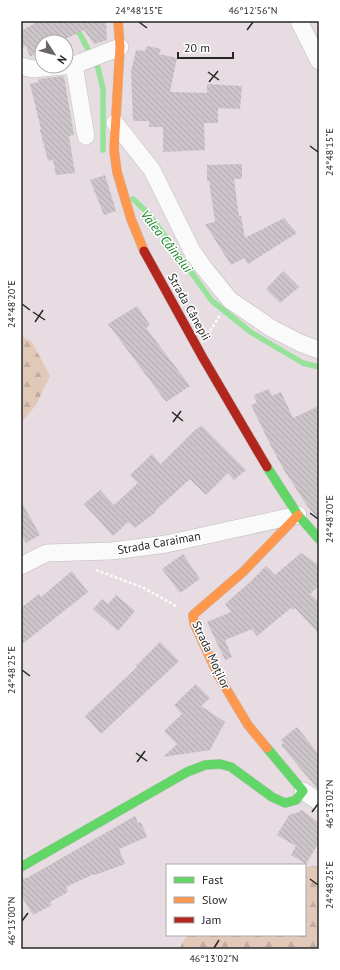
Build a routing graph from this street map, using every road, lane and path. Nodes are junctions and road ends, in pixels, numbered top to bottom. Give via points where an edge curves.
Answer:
1 (118, 21) edge
2 (299, 21) edge
3 (120, 47) junction
4 (319, 61) edge
5 (74, 65) joint
6 (21, 66) edge
7 (34, 69) edge
8 (115, 124) junction
9 (86, 136) dead end
10 (319, 350) edge
11 (298, 515) junction
12 (319, 539) edge
13 (21, 566) edge
14 (90, 568) dead end
15 (193, 615) junction
16 (303, 791) junction
17 (319, 802) edge
18 (21, 867) edge

1 - 3 street, Strada Cânepii
2 - 4 street
3 - 5 street
3 - 8 street, Strada Cânepii
5 - 9 street
6 - 7 street
8 - 10 street via 152,170 192,251 230,300 271,328
8 - 11 street, Strada Cânepii via 114,150 117,172 131,219 146,255 266,466
11 - 12 street, Strada Cânepii
11 - 13 street, Strada Caraiman via 166,544 111,551 47,553
11 - 15 street, Strada Moților via 243,572
14 - 15 path via 144,588
15 - 16 street, Strada Moților via 194,623 218,675 248,725
16 - 17 street, Strada Moților
16 - 18 street via 296,800 285,803 272,797 231,767 220,764 205,765 187,772

